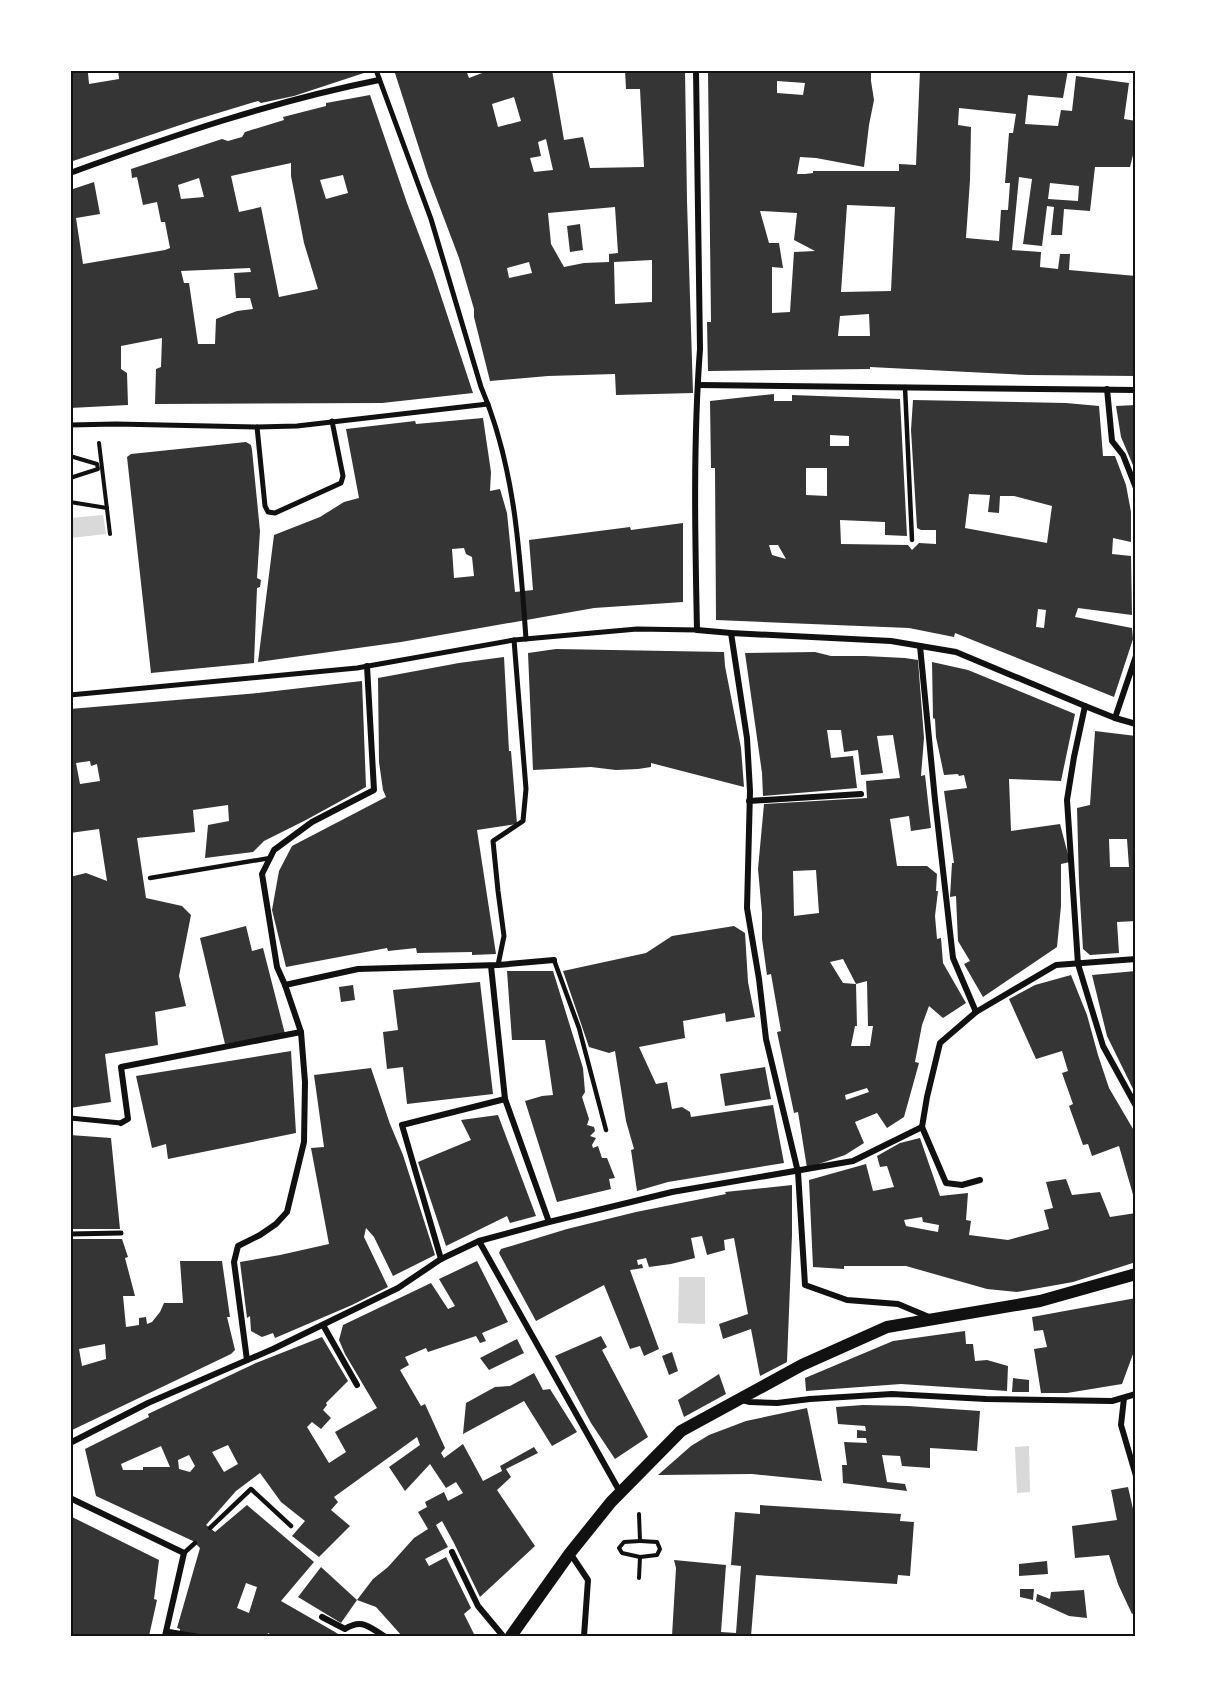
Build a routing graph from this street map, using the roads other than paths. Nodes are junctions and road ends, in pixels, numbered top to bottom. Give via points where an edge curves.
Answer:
1 (376, 70) edge
2 (696, 70) edge
3 (379, 80) junction
4 (70, 173) edge
5 (698, 385) junction
6 (905, 387) junction
7 (1107, 389) junction
8 (1136, 390) edge
9 (488, 404) junction
10 (332, 421) junction
11 (70, 425) edge
12 (257, 427) junction
13 (1136, 488) edge
14 (912, 540) dead end
15 (697, 630) junction
16 (730, 633) junction
17 (526, 639) junction
18 (514, 640) junction
19 (920, 646) junction
20 (1136, 656) edge
21 (367, 666) junction
22 (70, 695) edge
23 (1085, 706) junction
24 (1114, 717) junction
25 (1136, 724) edge
26 (861, 794) dead end
27 (749, 801) junction
28 (270, 858) junction
29 (150, 878) dead end
30 (1136, 959) edge
31 (554, 960) joint
32 (1078, 964) junction
33 (494, 965) junction
34 (285, 985) junction
35 (976, 1012) junction
36 (301, 1032) junction
37 (505, 1099) junction
38 (1136, 1106) edge
39 (70, 1118) edge
40 (121, 1123) joint
41 (922, 1126) junction
42 (606, 1130) dead end
43 (798, 1172) junction
44 (980, 1180) dead end
45 (549, 1222) junction
46 (121, 1233) dead end
47 (70, 1234) edge
48 (478, 1241) junction
49 (441, 1259) junction
50 (1136, 1274) edge
51 (933, 1319) junction
52 (323, 1325) junction
53 (247, 1360) junction
54 (357, 1385) dead end
55 (1136, 1394) edge
56 (1124, 1398) junction
57 (738, 1399) junction
58 (70, 1443) edge
59 (1136, 1476) edge
60 (620, 1492) junction
61 (70, 1498) edge
62 (291, 1526) dead end
63 (210, 1528) dead end
64 (195, 1543) dead end
65 (452, 1551) dead end
66 (184, 1553) junction
67 (570, 1553) junction
68 (322, 1617) dead end
69 (166, 1634) edge
70 (196, 1636) edge
71 (384, 1636) edge
72 (502, 1636) edge
73 (511, 1636) edge
74 (584, 1636) edge

1 - 3 street
2 - 5 street
3 - 4 street via 231,119
3 - 9 street via 431,219
5 - 6 street
5 - 15 street
6 - 7 street
6 - 14 lane
7 - 8 street
7 - 13 street via 1112,441 1123,455
9 - 10 street
9 - 17 street via 503,453 518,533
10 - 12 street
10 - 12 street via 341,483 275,513 268,512 265,506
11 - 12 street
15 - 16 street
15 - 17 street via 637,629
16 - 19 street via 891,640
16 - 27 street via 747,738
17 - 18 street
18 - 21 street
18 - 33 street via 526,789 523,821 493,841 504,936
19 - 23 street via 956,652
19 - 35 street via 953,958
20 - 24 street
21 - 22 street
21 - 28 street via 374,790 312,822 274,850
23 - 24 street
23 - 32 street via 1067,800
24 - 25 street
26 - 27 street
27 - 43 street via 747,908 766,1040
28 - 29 lane
28 - 34 street via 262,874 277,967
30 - 32 street
31 - 33 street
31 - 42 lane via 579,1028
32 - 35 street via 1056,965
32 - 38 street via 1103,1046
33 - 34 street via 358,969
33 - 37 street
34 - 36 street
35 - 41 street via 940,1043
36 - 40 street via 121,1067 128,1119
36 - 53 street via 304,1142 287,1212 276,1224 238,1246 234,1262
37 - 45 street
37 - 49 street via 402,1125
39 - 40 street
41 - 43 street via 853,1161
41 - 44 street via 946,1183 962,1185
43 - 45 street via 672,1192
43 - 51 street via 805,1285 846,1300 898,1304
45 - 48 street
46 - 47 street
48 - 49 street
48 - 60 street
49 - 52 street via 398,1288
50 - 51 main road via 1040,1301
51 - 57 main road via 887,1327
52 - 53 street
52 - 54 street
53 - 58 street via 148,1403
55 - 56 street
56 - 57 street via 1101,1401 892,1394 777,1403
56 - 59 street via 1121,1425
57 - 60 main road via 681,1431
60 - 67 main road
61 - 66 street
62 - 63 lane via 251,1489
64 - 66 lane
65 - 72 street via 478,1606
66 - 69 street
67 - 73 main road
67 - 74 street via 588,1580
68 - 71 street via 345,1629 363,1623
69 - 70 street

